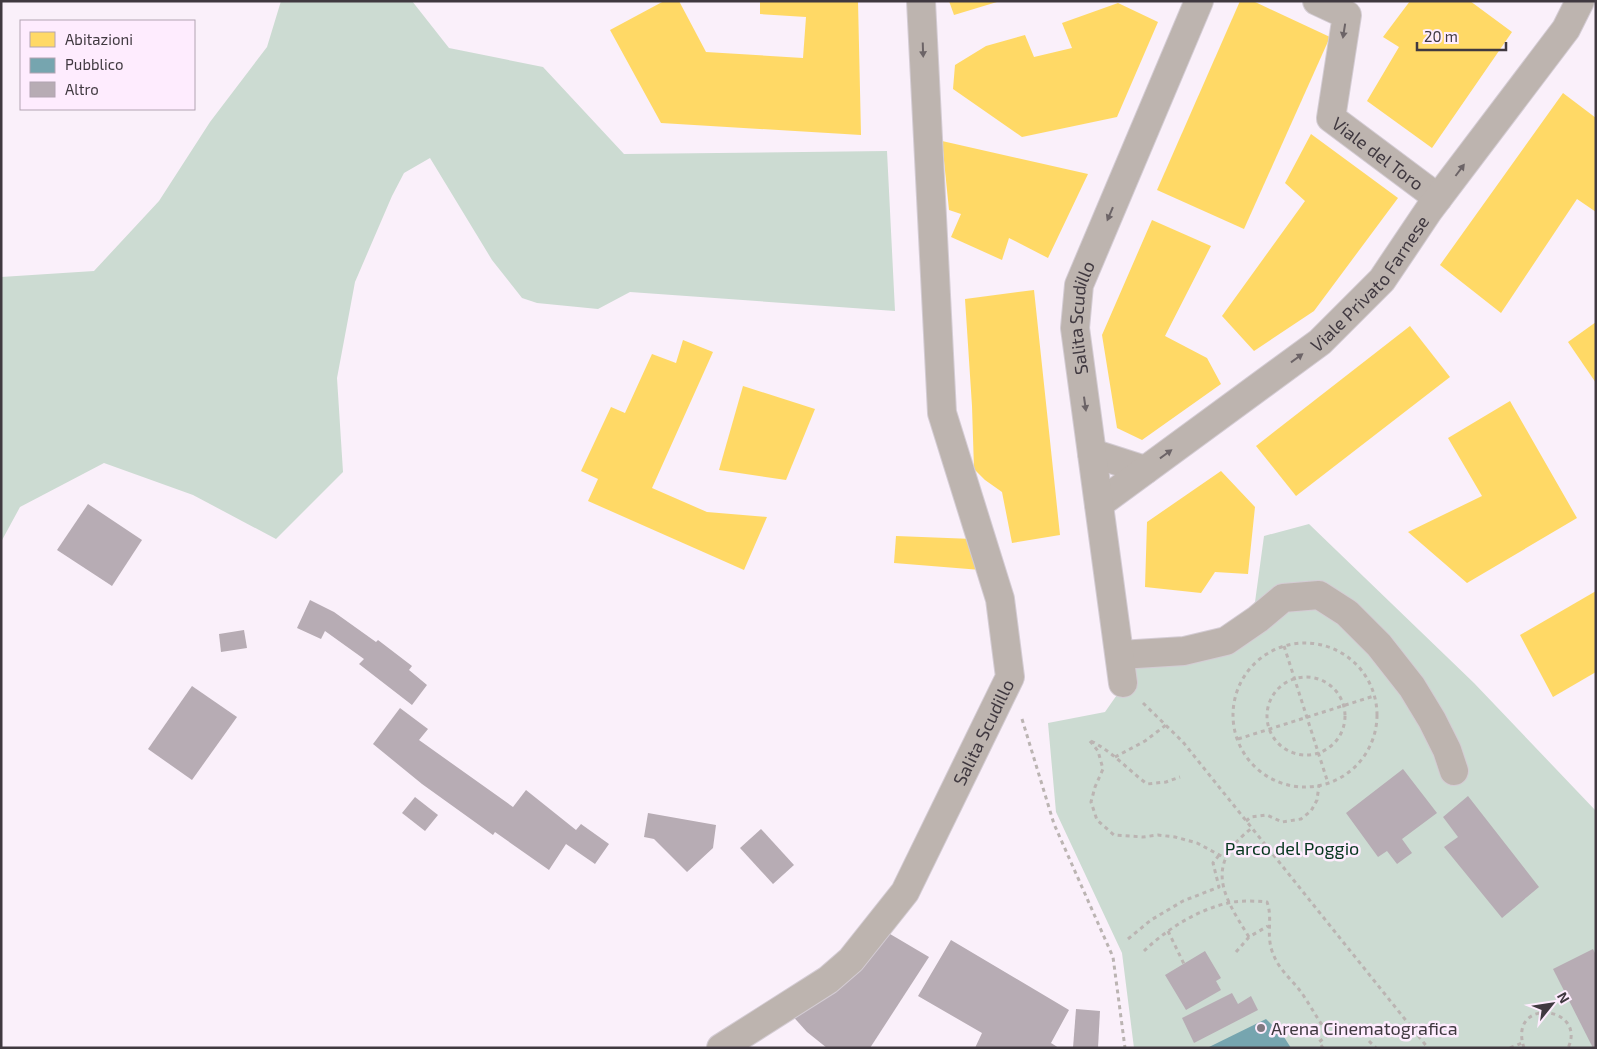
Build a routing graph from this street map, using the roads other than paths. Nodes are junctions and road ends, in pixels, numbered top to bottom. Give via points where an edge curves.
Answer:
1 (921, 1) edge
2 (1317, 1) edge
3 (1580, 1) edge
4 (1192, 6) edge
5 (1438, 198) junction
6 (1092, 453) junction
7 (1145, 470) junction
8 (1099, 504) junction
9 (1120, 655) junction
10 (1124, 683) road end
11 (1454, 771) dead end
12 (721, 1048) edge

1 -> 12 street, Salita Scudillo via 942,413 1000,599 1010,677 905,892 851,960 828,980
2 -> 5 street, Viale del Toro via 1347,15 1331,118
5 -> 3 street, Viale Privato Farnese via 1566,29
4 -> 6 street, Salita Scudillo via 1129,169 1079,285 1075,328
7 -> 5 street, Viale Privato Farnese via 1320,342 1382,280
6 - 7 street
6 - 8 street, Salita Scudillo
7 - 8 street, Viale Privato Farnese
8 - 9 street, Salita Scudillo
9 - 10 street, Salita Scudillo
9 - 11 street via 1184,651 1226,641 1282,598 1319,595 1347,613 1412,687 1432,720

